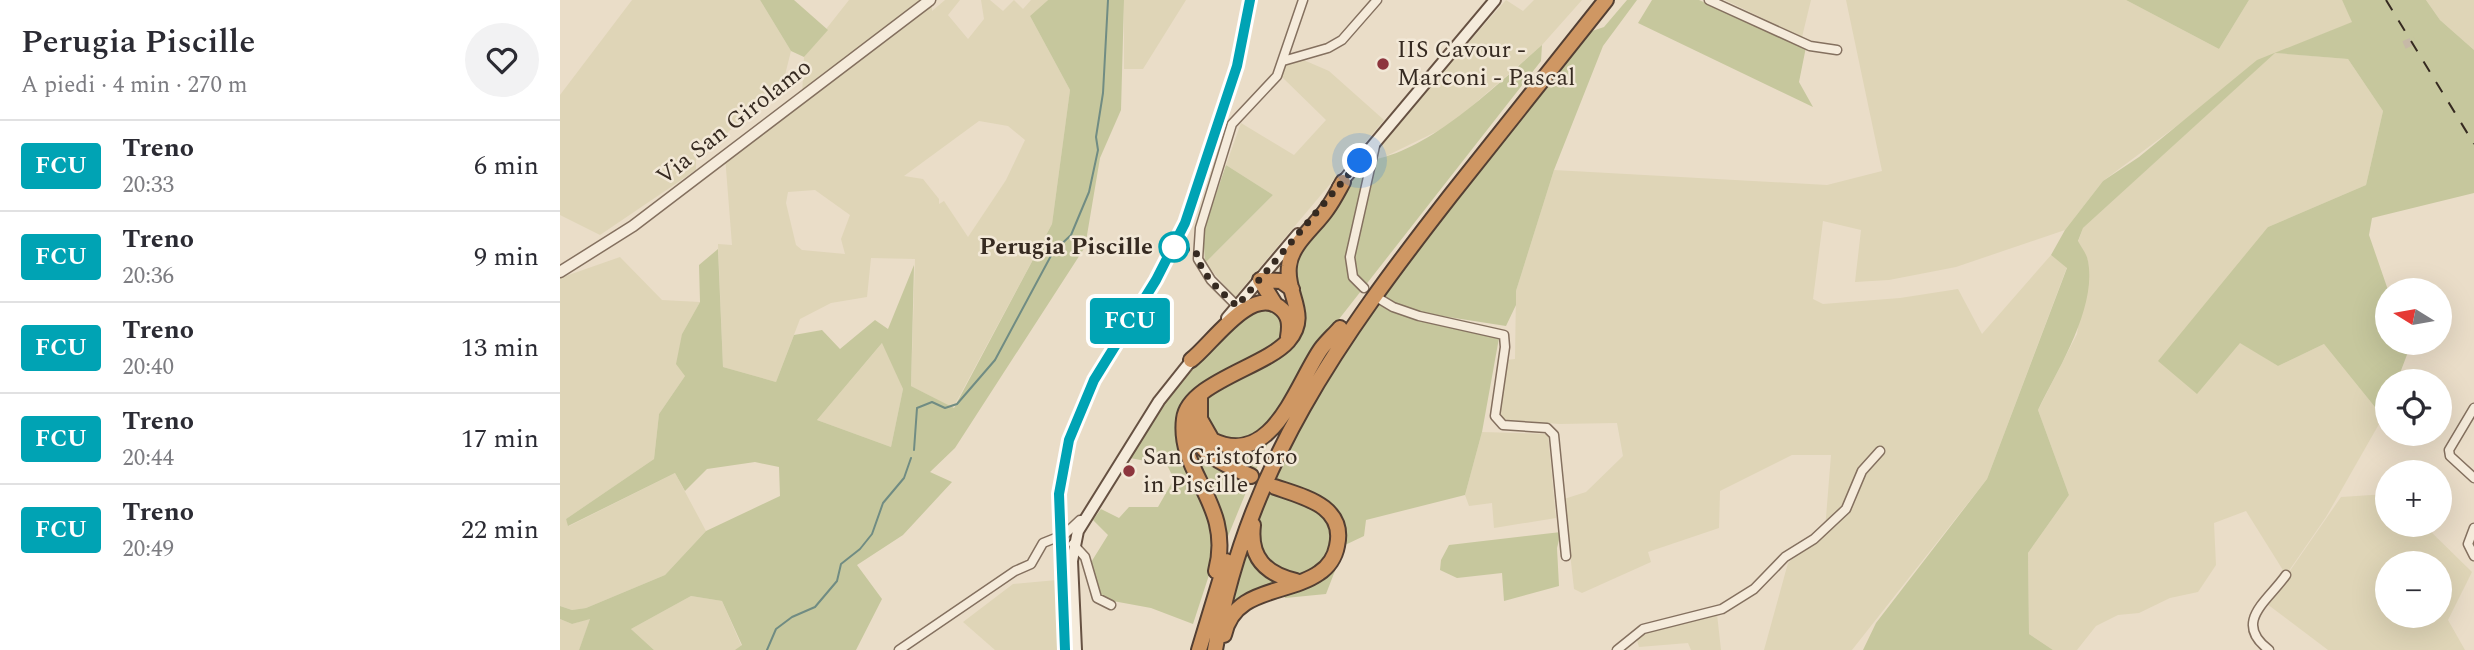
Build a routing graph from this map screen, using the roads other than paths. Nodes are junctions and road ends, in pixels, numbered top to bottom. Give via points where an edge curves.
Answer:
1 (930, 0) edge
2 (1303, 0) edge
3 (1377, 0) edge
4 (1493, 0) edge
5 (1593, 0) edge
6 (1606, 0) edge
7 (1709, 0) edge
8 (1837, 50) dead end
9 (1283, 61) junction
10 (1536, 81) junction
11 (1377, 140) junction
12 (1343, 182) junction
13 (1451, 190) junction
14 (560, 272) edge
15 (1260, 280) junction
16 (1364, 288) dead end
17 (1292, 289) junction
18 (1378, 299) dead end
19 (1275, 304) junction
20 (1237, 306) junction
21 (1340, 328) junction
22 (1287, 343) junction
23 (1191, 360) junction
24 (1202, 395) junction
25 (2474, 408) edge
26 (2466, 418) junction
27 (2474, 426) edge
28 (1291, 428) junction
29 (1880, 451) dead end
30 (1251, 476) dead end
31 (2474, 478) edge
32 (1275, 487) dead end
33 (1084, 520) junction
34 (2474, 528) edge
35 (1073, 544) junction
36 (1566, 556) dead end
37 (2474, 556) edge
38 (2286, 575) dead end
39 (1297, 582) junction
40 (1111, 605) dead end
41 (899, 650) edge
42 (1076, 650) edge
43 (1197, 650) edge
44 (1215, 650) edge
45 (1221, 650) edge
46 (1617, 650) edge
47 (2269, 650) edge

1 - 14 street, Via San Girolamo via 633,226
2 - 9 street
3 - 9 street via 1342,40
4 - 11 main road
5 - 10 highway
6 - 10 highway
7 - 8 street via 1810,46
9 - 20 street via 1277,76 1231,124 1197,242 1198,259 1211,281
10 - 13 highway
11 - 12 main road
11 - 16 street via 1350,257 1353,277
12 - 15 main road
12 - 17 highway via 1290,259
13 - 21 highway
13 - 28 highway via 1335,350
15 - 17 highway via 1281,281
15 - 19 highway
15 - 20 main road
17 - 22 highway via 1298,321
18 - 36 street via 1419,316 1504,335 1495,416 1503,425 1547,428 1554,435
19 - 22 highway via 1287,315
19 - 23 highway via 1246,307
20 - 23 main road
21 - 24 highway via 1322,348 1275,427 1257,441 1238,447 1212,440 1200,419
21 - 43 highway via 1264,463
22 - 24 highway
23 - 33 main road via 1159,401
24 - 30 highway via 1192,419 1196,440 1215,460
24 - 43 highway via 1189,404 1183,421 1186,445 1215,510 1220,540
25 - 26 street
26 - 27 street
26 - 31 street via 2449,450
28 - 39 highway via 1251,538 1259,563 1279,577
28 - 44 highway via 1240,546
29 - 46 street via 1862,471 1846,509 1814,539 1778,563 1754,589 1722,609 1643,629
32 - 39 highway via 1317,502 1336,522 1339,537 1329,563 1321,572
33 - 35 main road
33 - 41 street via 1061,537 1043,543 1031,564
34 - 37 street via 2468,544
35 - 40 street via 1085,557 1097,598
35 - 42 main road
38 - 47 street via 2254,612 2255,635
39 - 45 highway via 1247,601 1230,619

